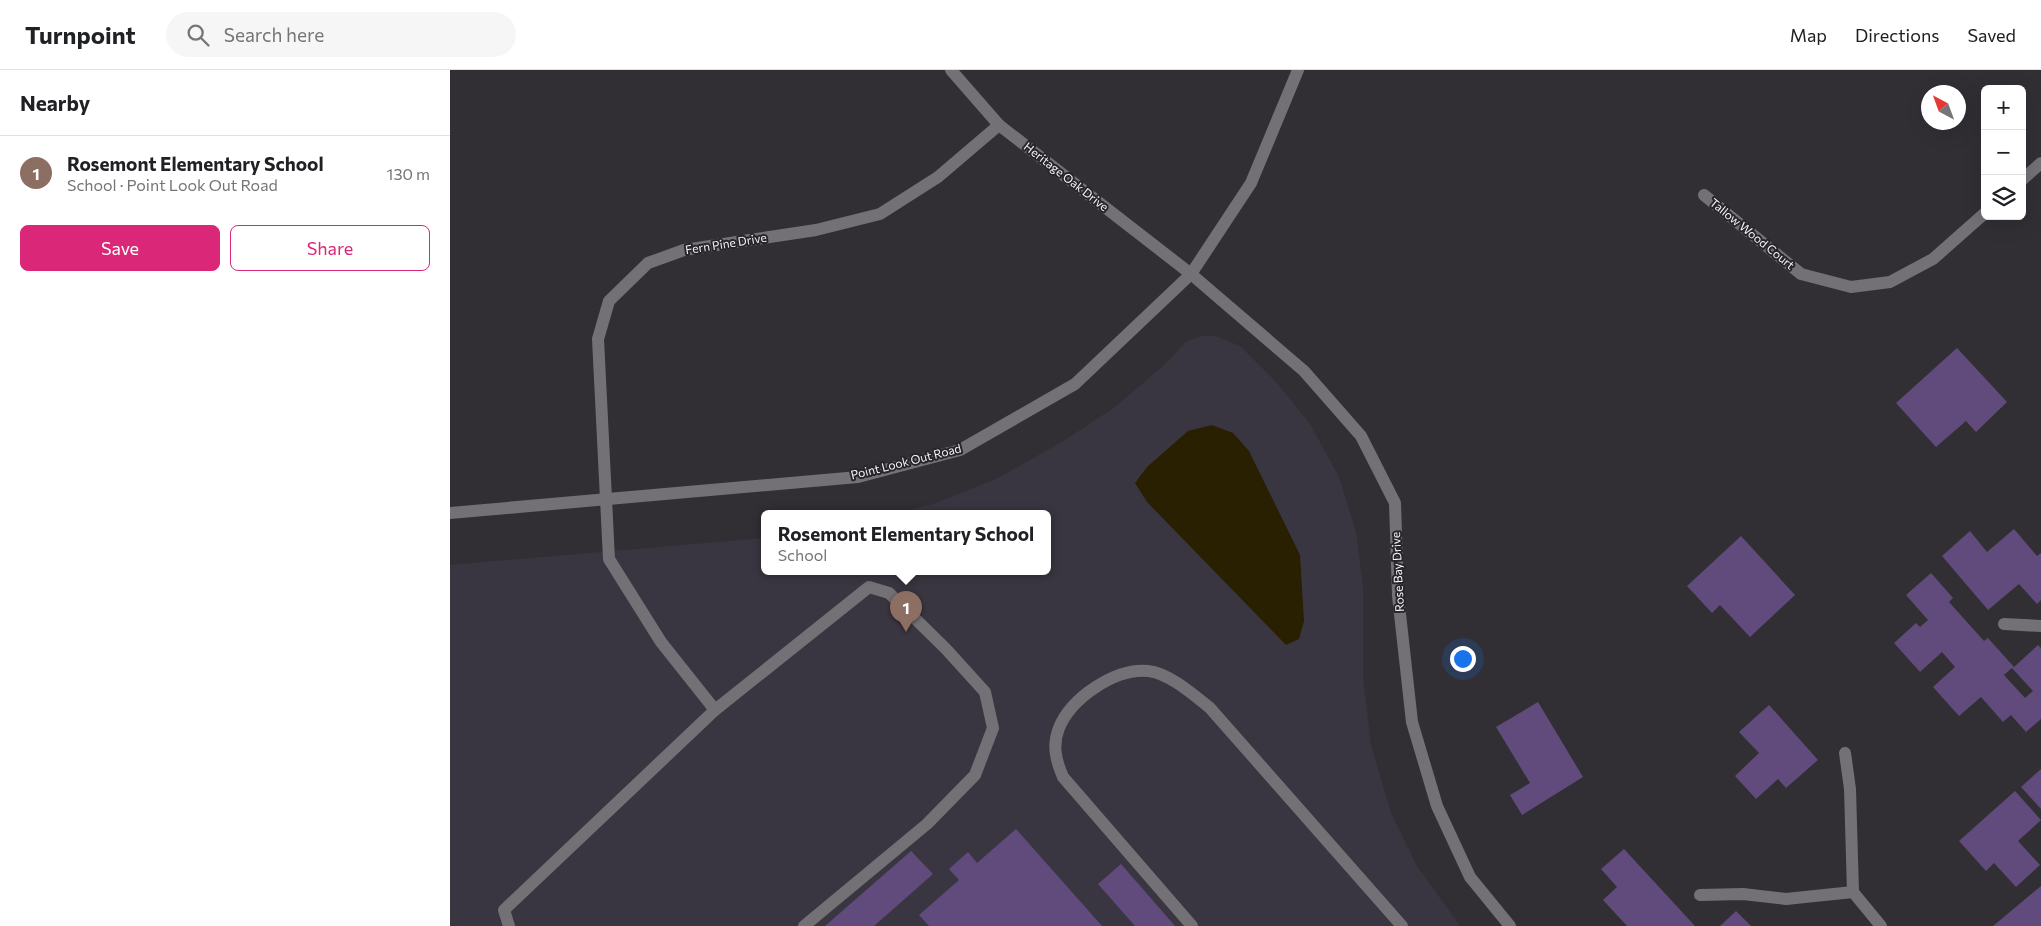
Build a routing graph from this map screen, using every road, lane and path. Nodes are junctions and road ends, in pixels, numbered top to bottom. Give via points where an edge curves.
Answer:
1 (951, 70) edge
2 (1298, 70) edge
3 (999, 125) junction
4 (2041, 163) edge
5 (2026, 176) edge
6 (1704, 195) dead end
7 (1981, 217) edge
8 (1191, 274) junction
9 (607, 500) junction
10 (450, 513) edge
11 (2004, 624) dead end
12 (2041, 626) edge
13 (715, 710) junction
14 (1845, 752) dead end
15 (1853, 892) junction
16 (1700, 895) dead end
17 (510, 926) edge
18 (804, 926) edge
19 (1192, 926) edge
20 (1402, 926) edge
21 (1510, 926) edge
22 (1881, 926) edge

1 - 3 street, Heritage Oak Drive
2 - 8 street, Point Look Out Road via 1251,183
3 - 8 street, Heritage Oak Drive
3 - 9 street, Fern Pine Drive via 938,177 880,214 816,230 684,250 648,263 609,301 598,339
4 - 5 street
6 - 7 street, Tallow Wood Court via 1801,274 1851,287 1890,282 1933,259
8 - 9 street, Point Look Out Road via 1075,384 960,450 858,477
8 - 21 street, Rose Bay Drive via 1304,371 1361,436 1395,503 1398,596 1412,722 1437,806 1470,877
9 - 10 street, Point Look Out Road
9 - 13 street, Fern Pine Drive via 610,559 662,642
11 - 12 street
13 - 17 street via 504,910
13 - 18 street via 869,587 889,594 985,692 993,728 976,775 927,824
14 - 15 street via 1850,789
15 - 16 street via 1786,899 1743,894
15 - 22 street
19 - 20 street via 1063,777 1056,760 1059,728 1071,708 1100,683 1128,671 1149,671 1180,684 1210,708

